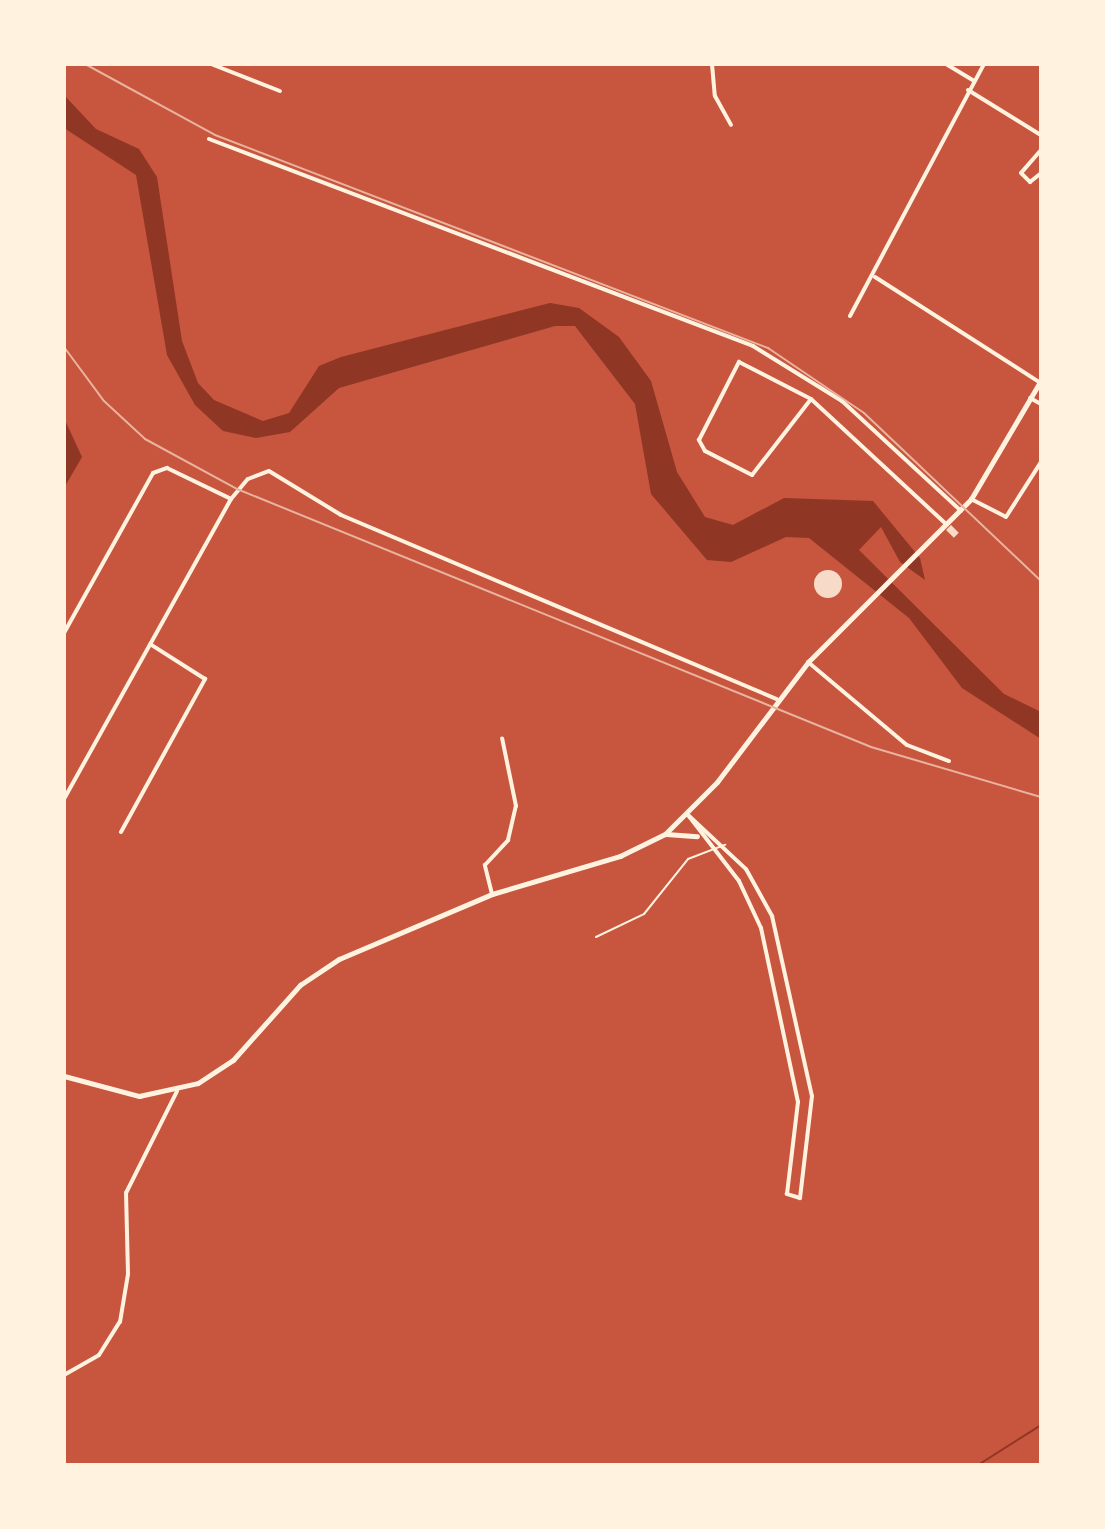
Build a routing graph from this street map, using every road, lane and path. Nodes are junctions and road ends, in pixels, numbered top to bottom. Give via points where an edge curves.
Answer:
1 (211, 64) edge
2 (712, 64) edge
3 (946, 64) edge
4 (984, 64) edge
5 (973, 80) junction
6 (968, 90) junction
7 (280, 91) dead end
8 (731, 125) dead end
9 (1041, 135) edge
10 (209, 139) dead end
11 (1041, 150) edge
12 (1041, 173) edge
13 (875, 277) junction
14 (850, 316) dead end
15 (1040, 381) edge
16 (1030, 398) junction
17 (811, 399) junction
18 (1041, 404) edge
19 (1041, 462) edge
20 (231, 499) junction
21 (971, 499) junction
22 (961, 511) junction
23 (946, 524) junction
24 (64, 633) edge
25 (149, 643) junction
26 (808, 662) junction
27 (777, 699) junction
28 (502, 738) dead end
29 (949, 761) dead end
30 (64, 799) edge
31 (688, 815) junction
32 (121, 832) dead end
33 (665, 834) junction
34 (697, 836) junction
35 (725, 845) junction
36 (714, 854) junction
37 (492, 894) junction
38 (596, 937) dead end
39 (64, 1076) edge
40 (177, 1091) junction
41 (64, 1375) edge

1 - 7 street
2 - 8 street via 715,96
3 - 5 street
4 - 5 street
5 - 6 street
6 - 9 street
6 - 13 street
10 - 22 street via 753,346 842,401
11 - 12 street via 1021,173 1030,182
13 - 14 street
13 - 15 street
15 - 16 main road
16 - 18 street
16 - 21 main road
17 - 17 street via 739,362 701,432 701,448 742,473 759,473
17 - 23 street
19 - 21 street via 1003,518
20 - 24 street via 167,468 153,473
20 - 25 street
20 - 27 street via 253,475 281,474 341,515
21 - 22 main road
22 - 23 main road
23 - 26 main road
25 - 30 street
25 - 32 street via 203,673 193,702
26 - 27 main road
26 - 29 street via 907,745
27 - 31 main road
28 - 37 street via 516,806 508,840 485,865
31 - 33 main road
31 - 34 street
31 - 35 street
33 - 34 main road
33 - 37 main road via 620,856
34 - 36 street
35 - 36 lane
35 - 36 street via 772,916 807,1063 812,1132 800,1198 787,1194 798,1102 765,946 746,893
36 - 38 lane via 688,859 644,914
37 - 40 main road via 328,965 293,991 224,1068
39 - 40 main road via 124,1095
40 - 41 street via 126,1193 128,1274 120,1322 99,1355

